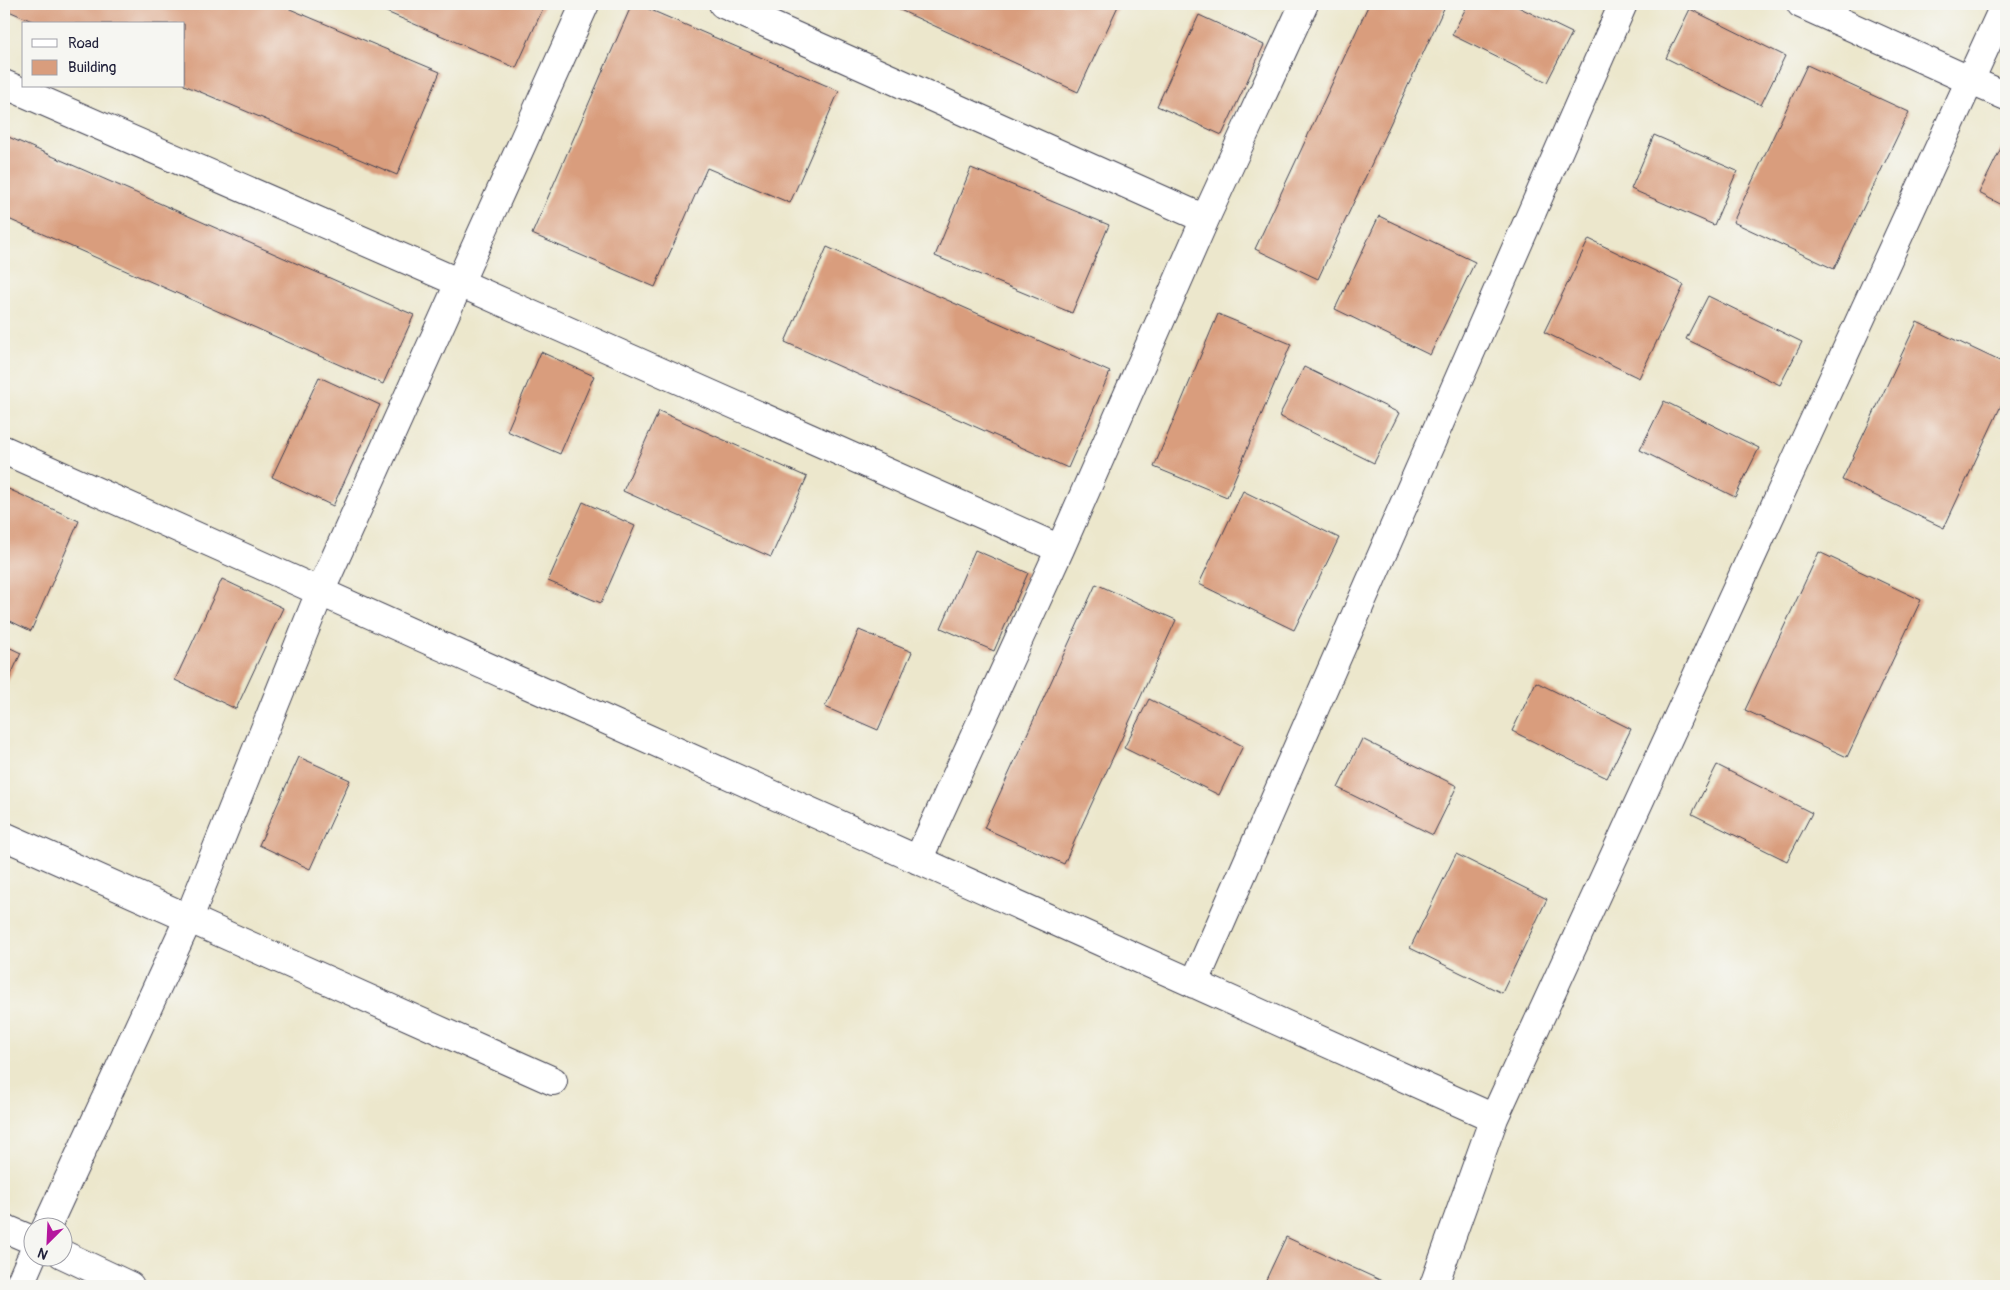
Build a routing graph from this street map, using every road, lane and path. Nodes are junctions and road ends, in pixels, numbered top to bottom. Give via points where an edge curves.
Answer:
1 (585, 4) edge
2 (724, 4) edge
3 (1304, 4) edge
4 (1623, 4) edge
5 (1801, 4) edge
6 (2005, 4) edge
7 (1971, 81) junction
8 (4, 84) edge
9 (2006, 96) edge
10 (1205, 219) junction
11 (460, 283) junction
12 (4, 450) edge
13 (1060, 549) junction
14 (320, 592) junction
15 (4, 836) edge
16 (918, 860) junction
17 (188, 920) junction
18 (1194, 984) junction
19 (553, 1081) dead end
20 (1494, 1118) junction
21 (51, 1218) edge
22 (4, 1228) edge
23 (22, 1236) edge
24 (72, 1259) edge
25 (27, 1268) edge
26 (1434, 1285) edge
27 (19, 1286) edge
28 (130, 1286) edge

1 - 11 street
2 - 10 street
3 - 10 street
4 - 18 street
5 - 7 street
6 - 7 street
7 - 9 street
7 - 20 street
8 - 11 street
10 - 13 street
11 - 13 street
11 - 14 street
12 - 14 street
13 - 16 street
14 - 16 street
14 - 17 street
15 - 17 street
16 - 18 street
17 - 19 street
17 - 21 street
18 - 20 street
20 - 26 street
22 - 23 street
24 - 28 street
25 - 27 street

